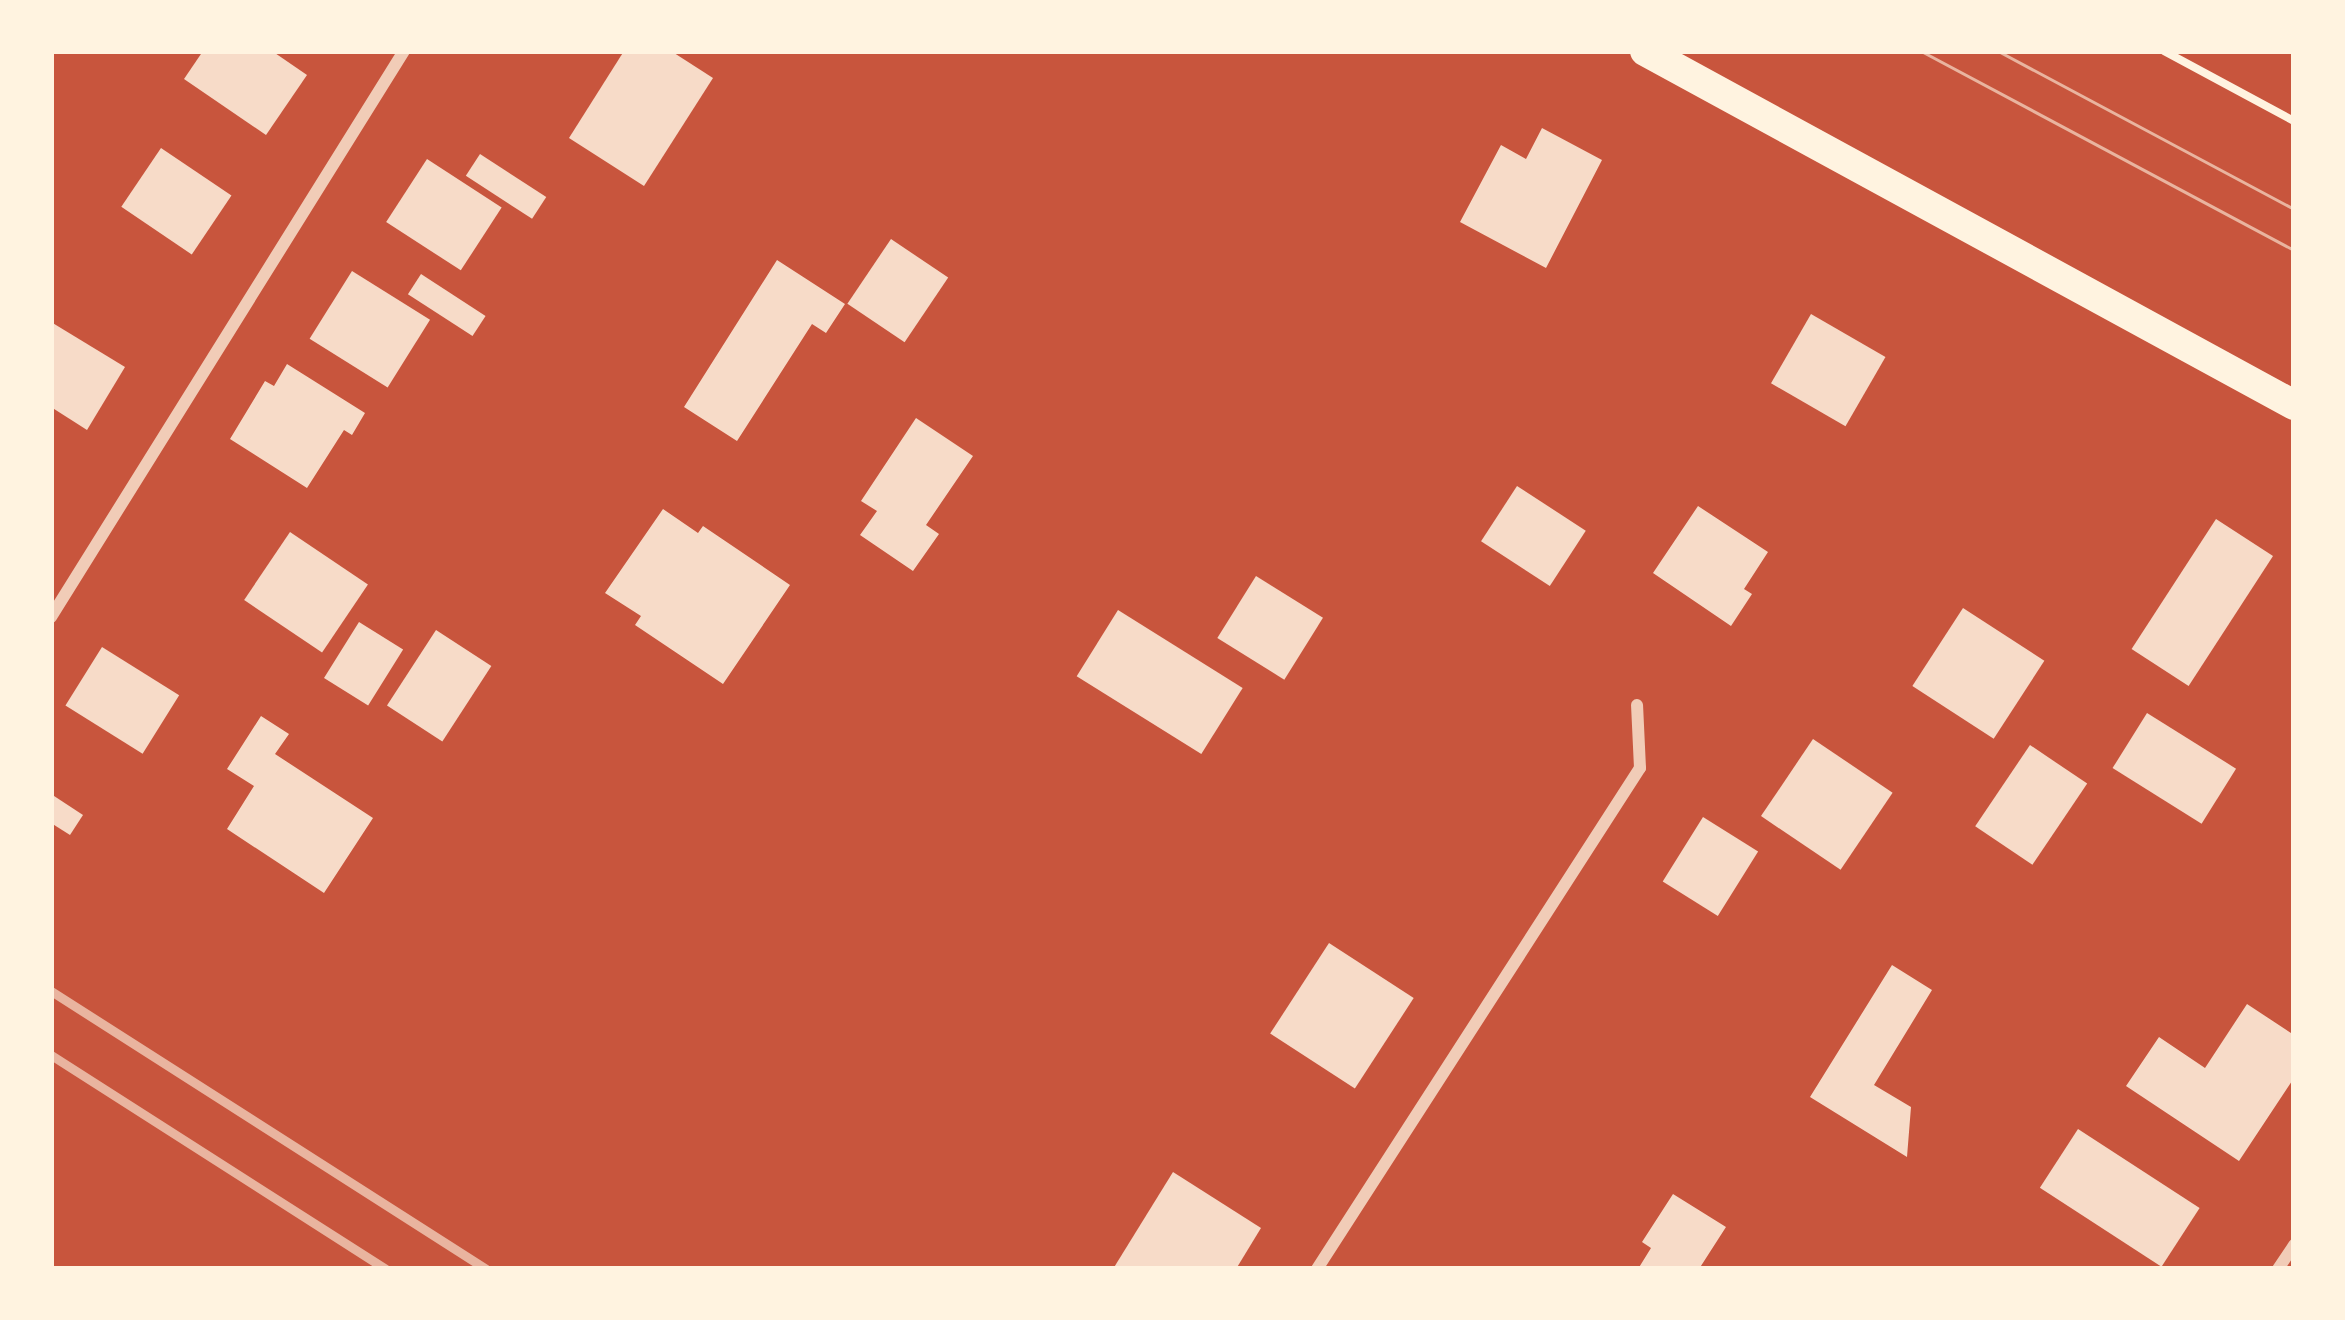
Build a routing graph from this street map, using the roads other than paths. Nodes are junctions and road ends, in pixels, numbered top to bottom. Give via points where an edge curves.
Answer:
1 (404, 51) edge
2 (1645, 51) edge
3 (2294, 405) edge
4 (51, 617) edge
5 (1637, 705) dead end
6 (2294, 1245) edge
7 (1317, 1269) edge
8 (2278, 1269) edge

1 - 4 street
2 - 3 main road
5 - 7 street via 1640,769
6 - 8 street

